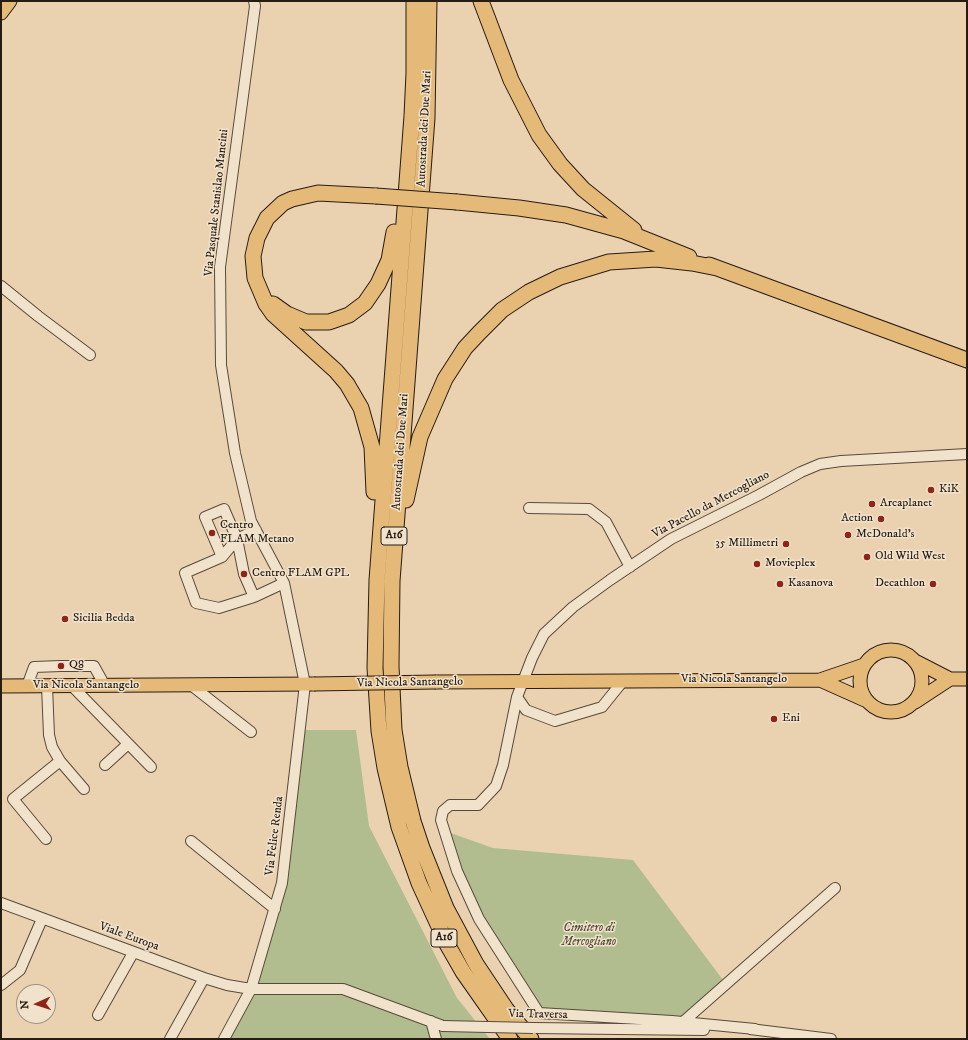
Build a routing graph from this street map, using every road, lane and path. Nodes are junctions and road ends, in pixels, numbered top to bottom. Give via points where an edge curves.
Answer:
1 (10, 1) edge
2 (254, 1) edge
3 (409, 1) edge
4 (414, 1) edge
5 (429, 1) edge
6 (481, 1) edge
7 (1, 13) edge
8 (648, 240) junction
9 (717, 268) junction
10 (1, 286) edge
11 (260, 291) junction
12 (90, 355) dead end
13 (967, 360) edge
14 (967, 454) edge
15 (529, 508) dead end
16 (256, 530) junction
17 (237, 539) junction
18 (222, 557) junction
19 (630, 567) junction
20 (284, 583) junction
21 (254, 597) junction
22 (915, 661) junction
23 (864, 665) junction
24 (950, 679) junction
25 (967, 679) edge
26 (820, 680) junction
27 (623, 681) junction
28 (522, 682) junction
29 (309, 684) junction
30 (191, 685) junction
31 (1, 686) edge
32 (27, 686) junction
33 (47, 686) junction
34 (72, 686) junction
35 (105, 686) junction
36 (517, 696) junction
37 (867, 701) junction
38 (911, 704) junction
39 (394, 730) junction
40 (251, 732) dead end
41 (128, 744) junction
42 (60, 761) junction
43 (104, 765) dead end
44 (151, 767) dead end
45 (84, 789) dead end
46 (399, 827) junction
47 (46, 839) dead end
48 (191, 840) dead end
49 (835, 888) dead end
50 (1, 903) edge
51 (275, 909) junction
52 (42, 920) junction
53 (133, 953) junction
54 (204, 978) junction
55 (1, 985) edge
56 (251, 989) junction
57 (98, 1015) dead end
58 (432, 1021) junction
59 (683, 1022) junction
60 (755, 1029) junction
61 (532, 1034) edge
62 (170, 1039) edge
63 (224, 1039) edge
64 (436, 1039) edge
65 (510, 1039) edge
66 (831, 1039) edge

1 - 7 main road
2 - 16 street, Via Pasquale Stanislao Mancini via 220,266 221,365 235,453 251,521
3 - 11 highway via 394,233 389,260 373,294 357,310 340,320 306,322 278,309
4 - 46 highway, Autostrada dei Due Mari / A16 via 412,116 375,624 379,731
5 - 39 highway, Autostrada dei Due Mari / A16 via 427,118 392,581 390,666
6 - 8 highway via 519,99 550,150 594,199
8 - 9 highway
8 - 11 highway, bridge via 566,214 457,202 309,194 292,199 275,210 261,228 254,247 253,268
9 - 13 highway
9 - 39 highway via 671,260 640,259 609,262 574,272 529,292 502,310 479,332 455,363 435,399 422,431 406,495
10 - 12 street
11 - 46 highway via 273,314 327,362 347,384 361,408 369,432 374,462 374,489 367,624 368,700 379,769
14 - 19 street, Via Pacello da Mercogliano via 820,464 671,538
15 - 19 street via 589,509 606,522
16 - 17 street
16 - 20 street, Via Pasquale Stanislao Mancini
17 - 18 street
17 - 18 street via 224,509 205,517
17 - 21 street via 244,574
18 - 21 street via 185,573 196,603 219,608
19 - 28 street, Via Pacello da Mercogliano via 573,608 544,634
20 - 21 street
20 - 29 street, Via Pasquale Stanislao Mancini
22 - 23 main road, Via Nicola Santangelo via 906,654 888,650 879,653
22 - 24 main road, Via Nicola Santangelo
22 - 38 main road via 920,670 921,688
23 - 26 main road, Via Nicola Santangelo
23 - 37 main road via 860,683
24 - 25 main road, Via Nicola Santangelo
24 - 38 main road, Via Nicola Santangelo
26 - 27 main road, Via Nicola Santangelo
26 - 37 main road, Via Nicola Santangelo
27 - 28 main road, Via Nicola Santangelo
27 - 36 street via 602,707 555,721 526,710
28 - 29 main road, Via Nicola Santangelo, bridge
28 - 36 street, Via Pacello da Mercogliano
29 - 30 main road, Via Nicola Santangelo
29 - 51 street, Via Felice Renda via 282,883
30 - 35 main road, Via Nicola Santangelo
30 - 40 street
31 - 32 main road, Via Nicola Santangelo
32 - 33 main road, Via Nicola Santangelo
32 - 35 street via 34,667 94,666
33 - 34 main road, Via Nicola Santangelo
33 - 42 street via 49,735
34 - 35 main road, Via Nicola Santangelo
34 - 41 street
36 - 59 street, Via Pacello da Mercogliano via 503,765 496,786 478,806 450,805 443,811 441,820 456,871 479,919 539,1013
37 - 38 main road, Via Nicola Santangelo via 875,708 894,712
39 - 61 highway, Autostrada dei Due Mari / A16 via 413,821 444,902 476,964 506,1009
41 - 43 street
41 - 44 street
42 - 45 street
42 - 47 street via 13,799
46 - 65 highway, Autostrada dei Due Mari / A16 via 419,883 447,944 481,1000
48 - 51 street
49 - 59 street
50 - 52 street, Viale Europa
51 - 56 street, Via Felice Renda
52 - 53 street, Viale Europa
52 - 55 street via 20,970
53 - 54 street, Viale Europa
53 - 57 street
54 - 56 street, Viale Europa
54 - 62 street
56 - 58 street, Via Traversa via 343,989
56 - 63 street, Via Felice Renda
58 - 61 street, Via Traversa, bridge via 443,1026
58 - 64 street
59 - 60 street
60 - 61 street, Via Traversa
60 - 66 street, Via Traversa

